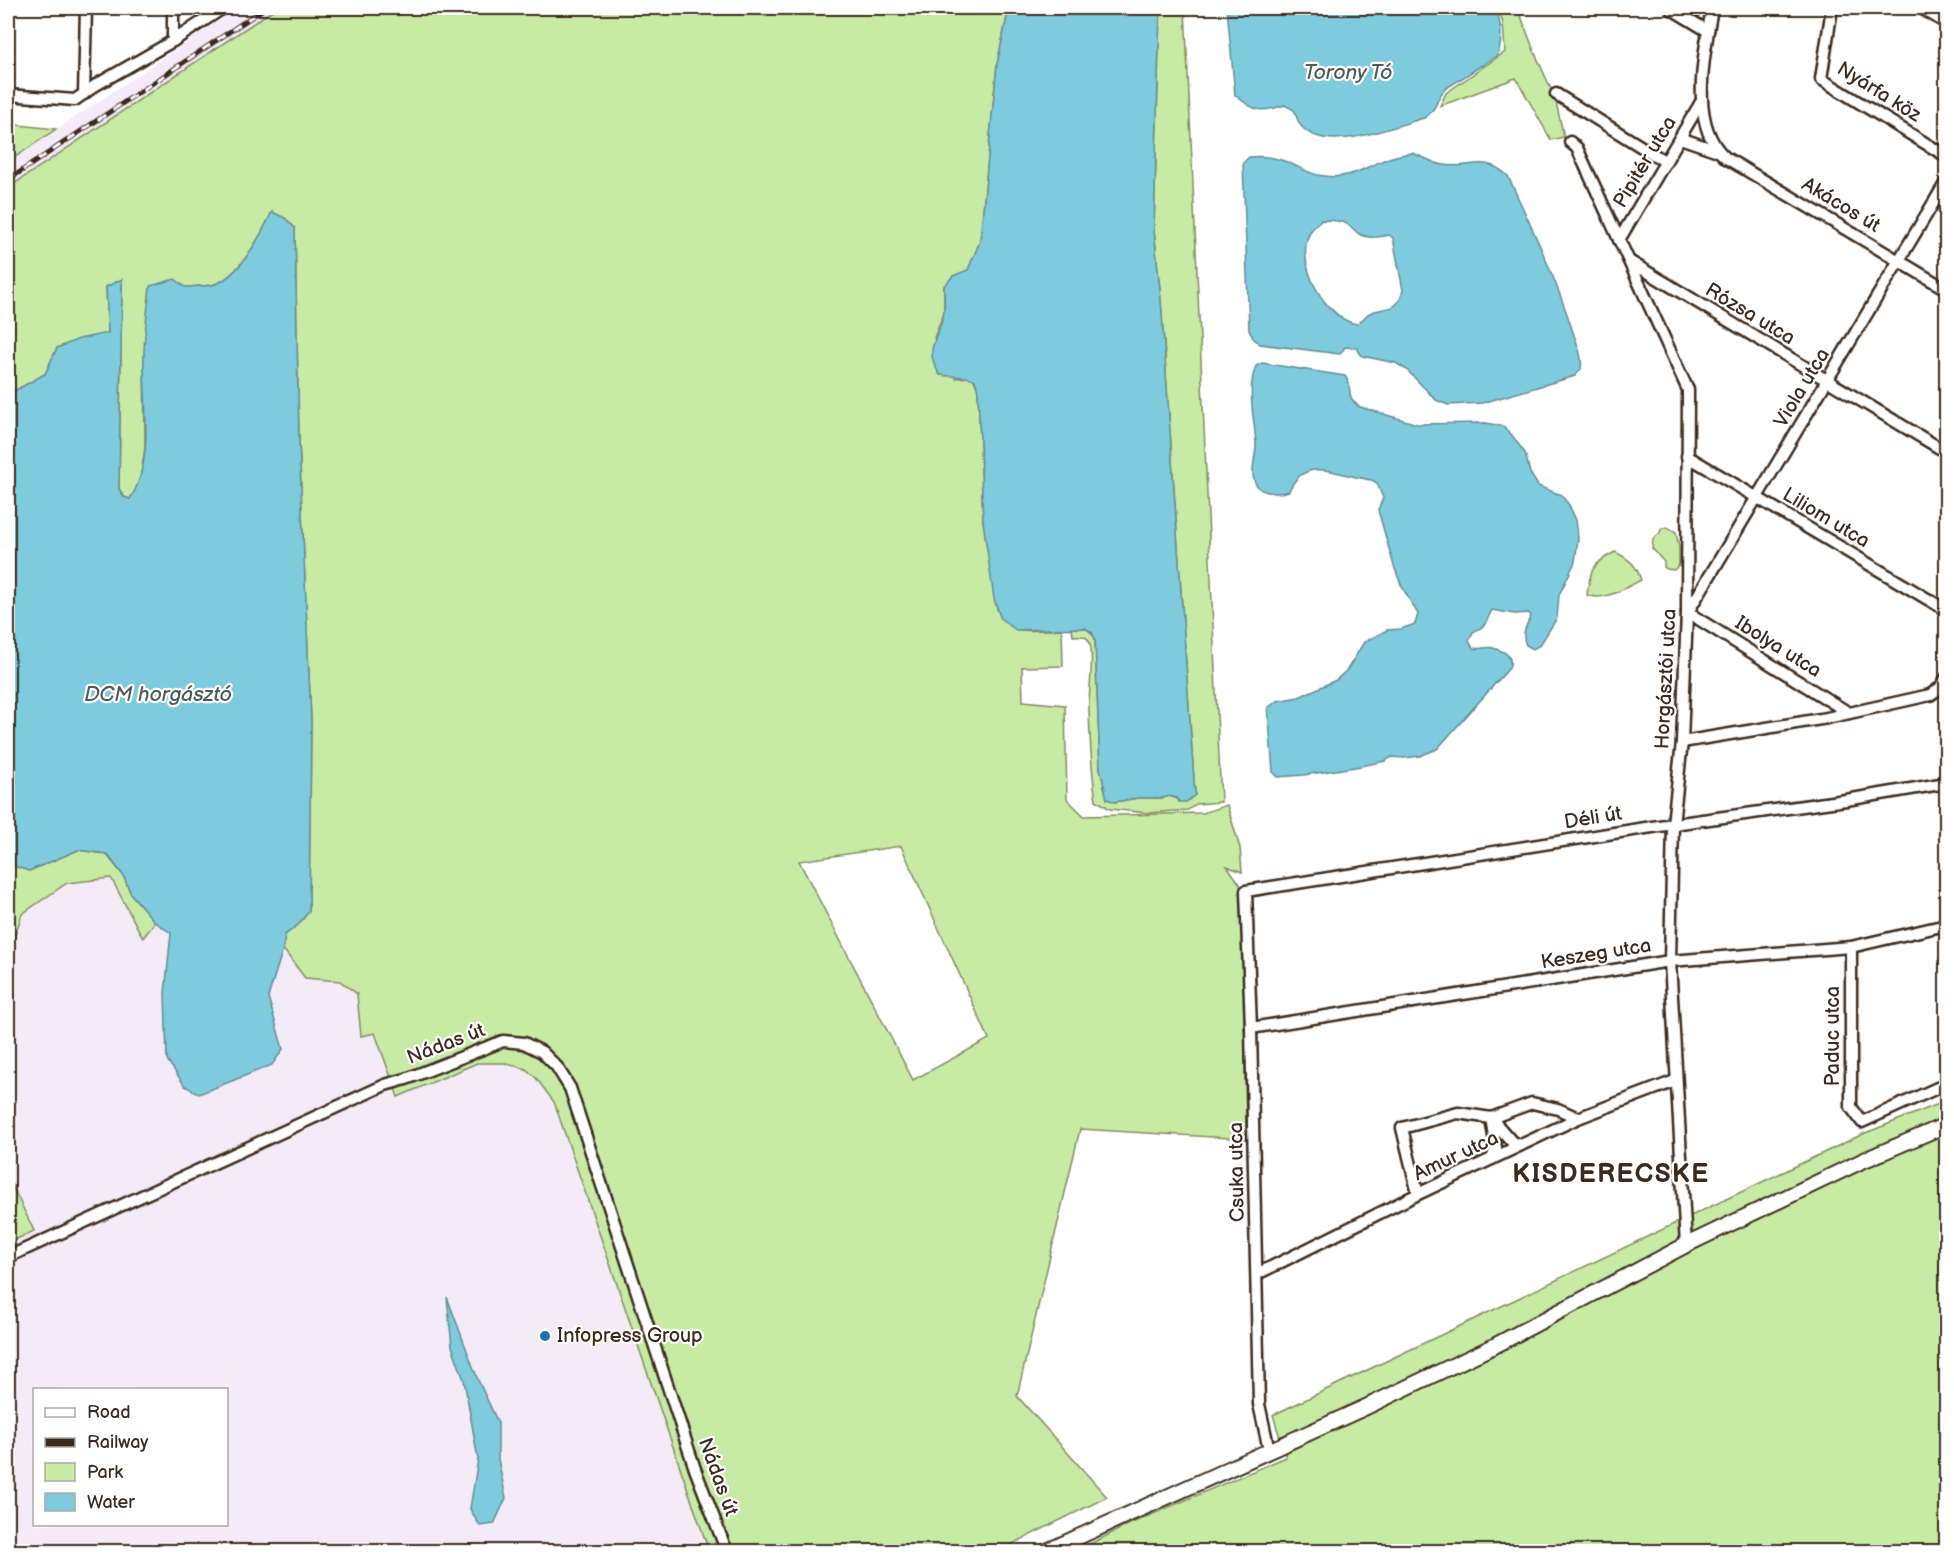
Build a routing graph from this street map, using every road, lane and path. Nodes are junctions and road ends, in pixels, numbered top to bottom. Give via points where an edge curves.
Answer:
1 (86, 8) edge
2 (173, 8) edge
3 (223, 8) edge
4 (1670, 8) edge
5 (1712, 8) edge
6 (1832, 8) edge
7 (1921, 8) edge
8 (1947, 23) edge
9 (1708, 31) junction
10 (173, 41) junction
11 (84, 94) junction
12 (1556, 94) dead end
13 (8, 95) edge
14 (1701, 102) junction
15 (1680, 138) junction
16 (1570, 142) dead end
17 (1718, 151) junction
18 (1947, 156) edge
19 (1666, 162) junction
20 (1947, 182) edge
21 (1619, 240) junction
22 (1629, 261) junction
23 (1900, 261) junction
24 (1947, 289) edge
25 (1827, 382) junction
26 (1947, 452) edge
27 (1687, 456) junction
28 (1757, 498) junction
29 (1947, 610) edge
30 (1688, 612) junction
31 (1947, 678) edge
32 (1849, 713) junction
33 (1682, 742) junction
34 (1947, 783) edge
35 (1674, 824) junction
36 (1246, 891) joint
37 (1947, 925) edge
38 (1851, 947) junction
39 (1670, 961) junction
40 (1251, 1028) junction
41 (1675, 1081) junction
42 (1947, 1084) edge
43 (1491, 1118) junction
44 (1578, 1118) junction
45 (1947, 1125) edge
46 (1521, 1145) junction
47 (1492, 1159) junction
48 (1418, 1194) junction
49 (1686, 1245) junction
50 (8, 1257) edge
51 (1257, 1274) junction
52 (1269, 1450) junction
53 (726, 1551) edge
54 (1045, 1551) edge

1 - 11 street
2 - 10 street
3 - 10 street
4 - 9 street
5 - 9 street
6 - 18 street, Nyárfa köz via 1821,79
7 - 8 street
9 - 14 street
10 - 11 street
11 - 13 street via 75,100
12 - 19 street
14 - 15 street, Pipitér utca
14 - 17 street
15 - 17 street, Akácos út
15 - 19 street, Pipitér utca
16 - 21 street, Horgásztói utca via 1577,148
17 - 23 street, Akácos út
19 - 21 street, Pipitér utca
20 - 23 street, Viola utca
21 - 22 street, Horgásztói utca
22 - 25 street, Rózsa utca
22 - 27 street, Horgásztói utca via 1688,390
23 - 24 street, Akácos út
23 - 25 street, Viola utca
25 - 26 street, Rózsa utca
25 - 28 street, Viola utca
27 - 28 street, Liliom utca
27 - 30 street, Horgásztói utca
28 - 29 street, Liliom utca
28 - 30 street, Viola utca
30 - 32 street, Ibolya utca
30 - 33 street, Horgásztói utca
31 - 32 street via 1930,695
32 - 33 street
33 - 35 street, Horgásztói utca
34 - 35 street, Déli út
35 - 36 street, Déli út
35 - 39 street, Horgásztói utca
36 - 40 street, Csuka utca
37 - 38 street, Keszeg utca
38 - 39 street, Keszeg utca
38 - 42 street, Paduc utca via 1851,1107 1862,1122
39 - 40 street, Keszeg utca
39 - 41 street, Horgásztói utca
40 - 51 street, Csuka utca
41 - 44 street, Amur utca
41 - 49 street, Horgásztói utca
43 - 44 street via 1532,1103
43 - 46 street via 1512,1142
43 - 47 street via 1497,1148
43 - 48 street via 1458,1113 1402,1128
44 - 46 street, Amur utca
45 - 49 main road
46 - 47 street, Amur utca
47 - 48 street, Amur utca
48 - 51 street, Amur utca
49 - 52 main road via 1496,1345
50 - 53 street, Nádas út via 385,1084 504,1041 524,1043 542,1052 570,1088 695,1469
51 - 52 street, Csuka utca via 1259,1404
52 - 54 main road

